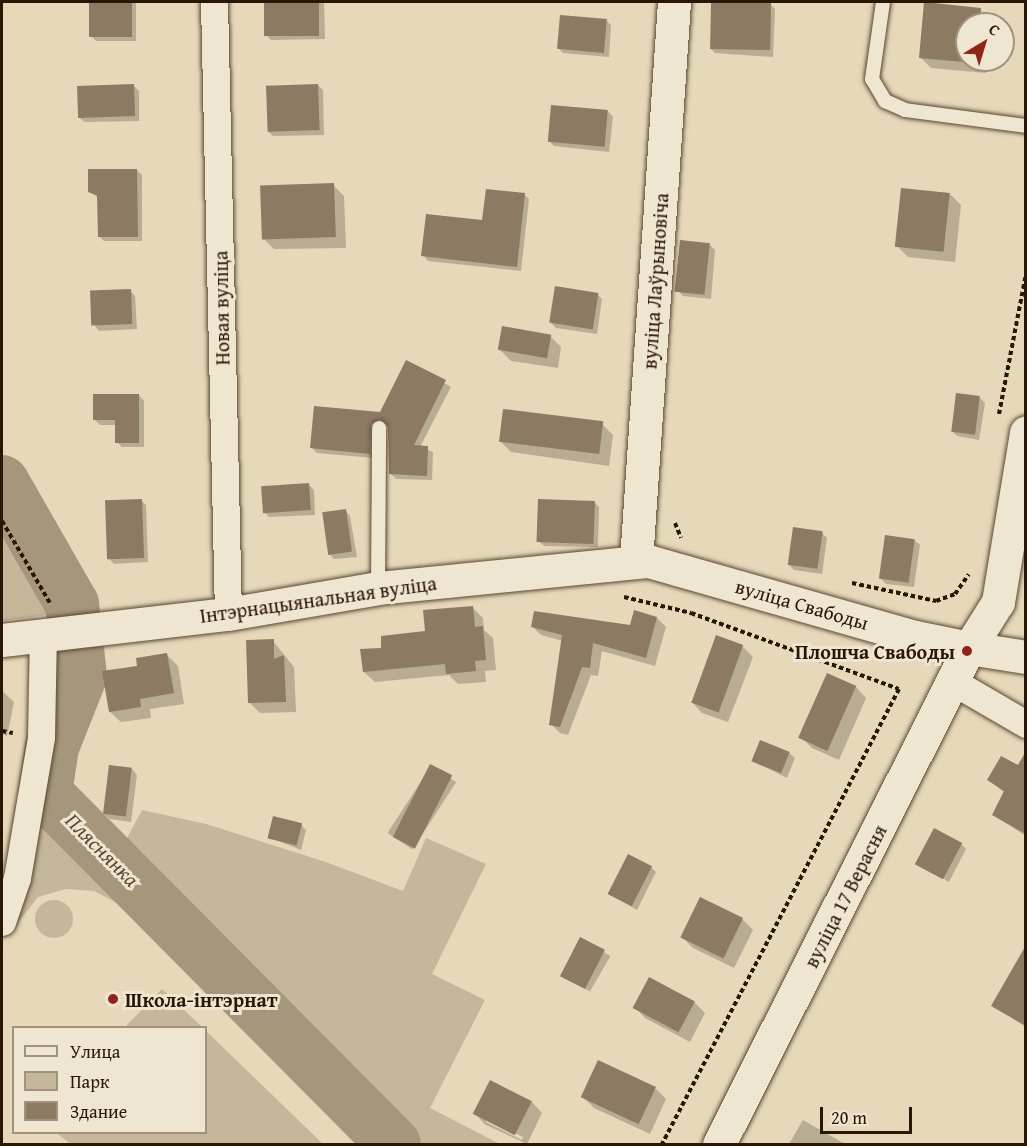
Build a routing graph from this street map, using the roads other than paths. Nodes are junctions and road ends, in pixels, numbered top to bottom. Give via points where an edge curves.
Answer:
1 (214, 2) edge
2 (674, 2) edge
3 (884, 2) edge
4 (1026, 126) edge
5 (379, 428) dead end
6 (1026, 432) edge
7 (636, 561) junction
8 (378, 588) junction
9 (228, 614) junction
10 (48, 629) junction
11 (2, 640) edge
12 (969, 648) junction
13 (1026, 657) edge
14 (952, 681) junction
15 (1026, 724) edge
16 (2, 922) edge
17 (719, 1144) edge

1 - 9 street, Новая вуліца
2 - 7 main road, вуліца Лаўрыновіча
3 - 4 lane via 872,79 885,101 905,110
5 - 8 lane
6 - 12 main road, вуліца 17 Верасня via 998,602
7 - 8 main road, Інтэрнацыянальная вуліца
7 - 12 main road, вуліца Свабоды via 661,563 915,637
8 - 9 main road, Інтэрнацыянальная вуліца
9 - 10 main road, Інтэрнацыянальная вуліца
10 - 11 main road, Інтэрнацыянальная вуліца
10 - 16 street via 41,737 17,878
12 - 13 main road
12 - 14 main road, вуліца 17 Верасня
14 - 15 street
14 - 17 main road, вуліца 17 Верасня

